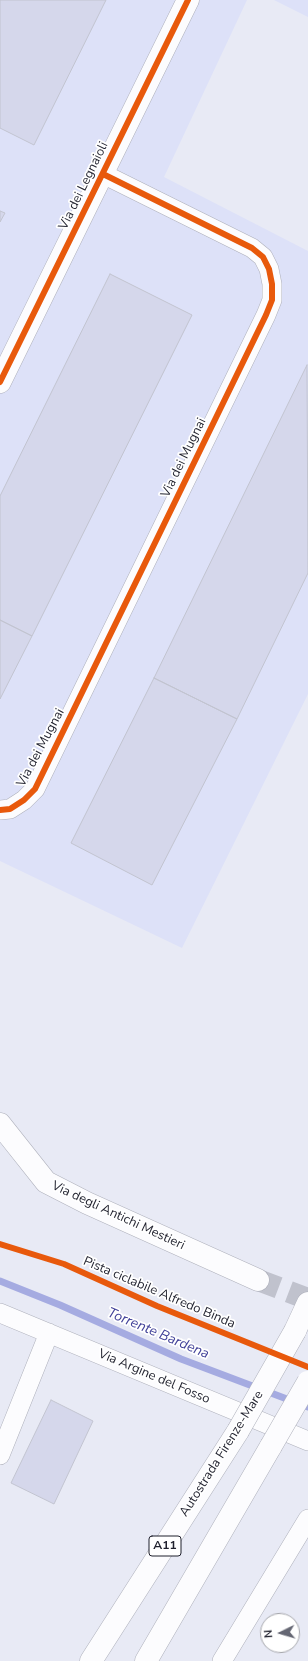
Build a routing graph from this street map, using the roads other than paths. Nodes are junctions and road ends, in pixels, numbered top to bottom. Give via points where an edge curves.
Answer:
1 (188, 0) edge
2 (103, 174) junction
3 (0, 382) edge
4 (0, 810) edge
5 (0, 1124) edge
6 (258, 1280) tunnel mouth
7 (308, 1303) edge
8 (0, 1313) edge
9 (49, 1333) junction
10 (308, 1382) edge
11 (308, 1441) edge
12 (0, 1456) edge
13 (308, 1519) edge
14 (91, 1661) edge
15 (146, 1661) edge
16 (222, 1661) edge

1 - 2 main road, Via dei Legnaioli
2 - 3 main road, Via dei Legnaioli
2 - 4 street, Via dei Mugnai via 252,248 263,257 269,268 272,300 35,789 10,809
5 - 6 main road, Via degli Antichi Mestieri via 46,1182
7 - 14 main road, Autostrada Firenze-Mare / A11, bridge via 295,1331 238,1431
8 - 9 street, Via Argine del Fosso
9 - 11 street, Via Argine del Fosso
9 - 12 street
10 - 15 main road, bridge
13 - 16 street

